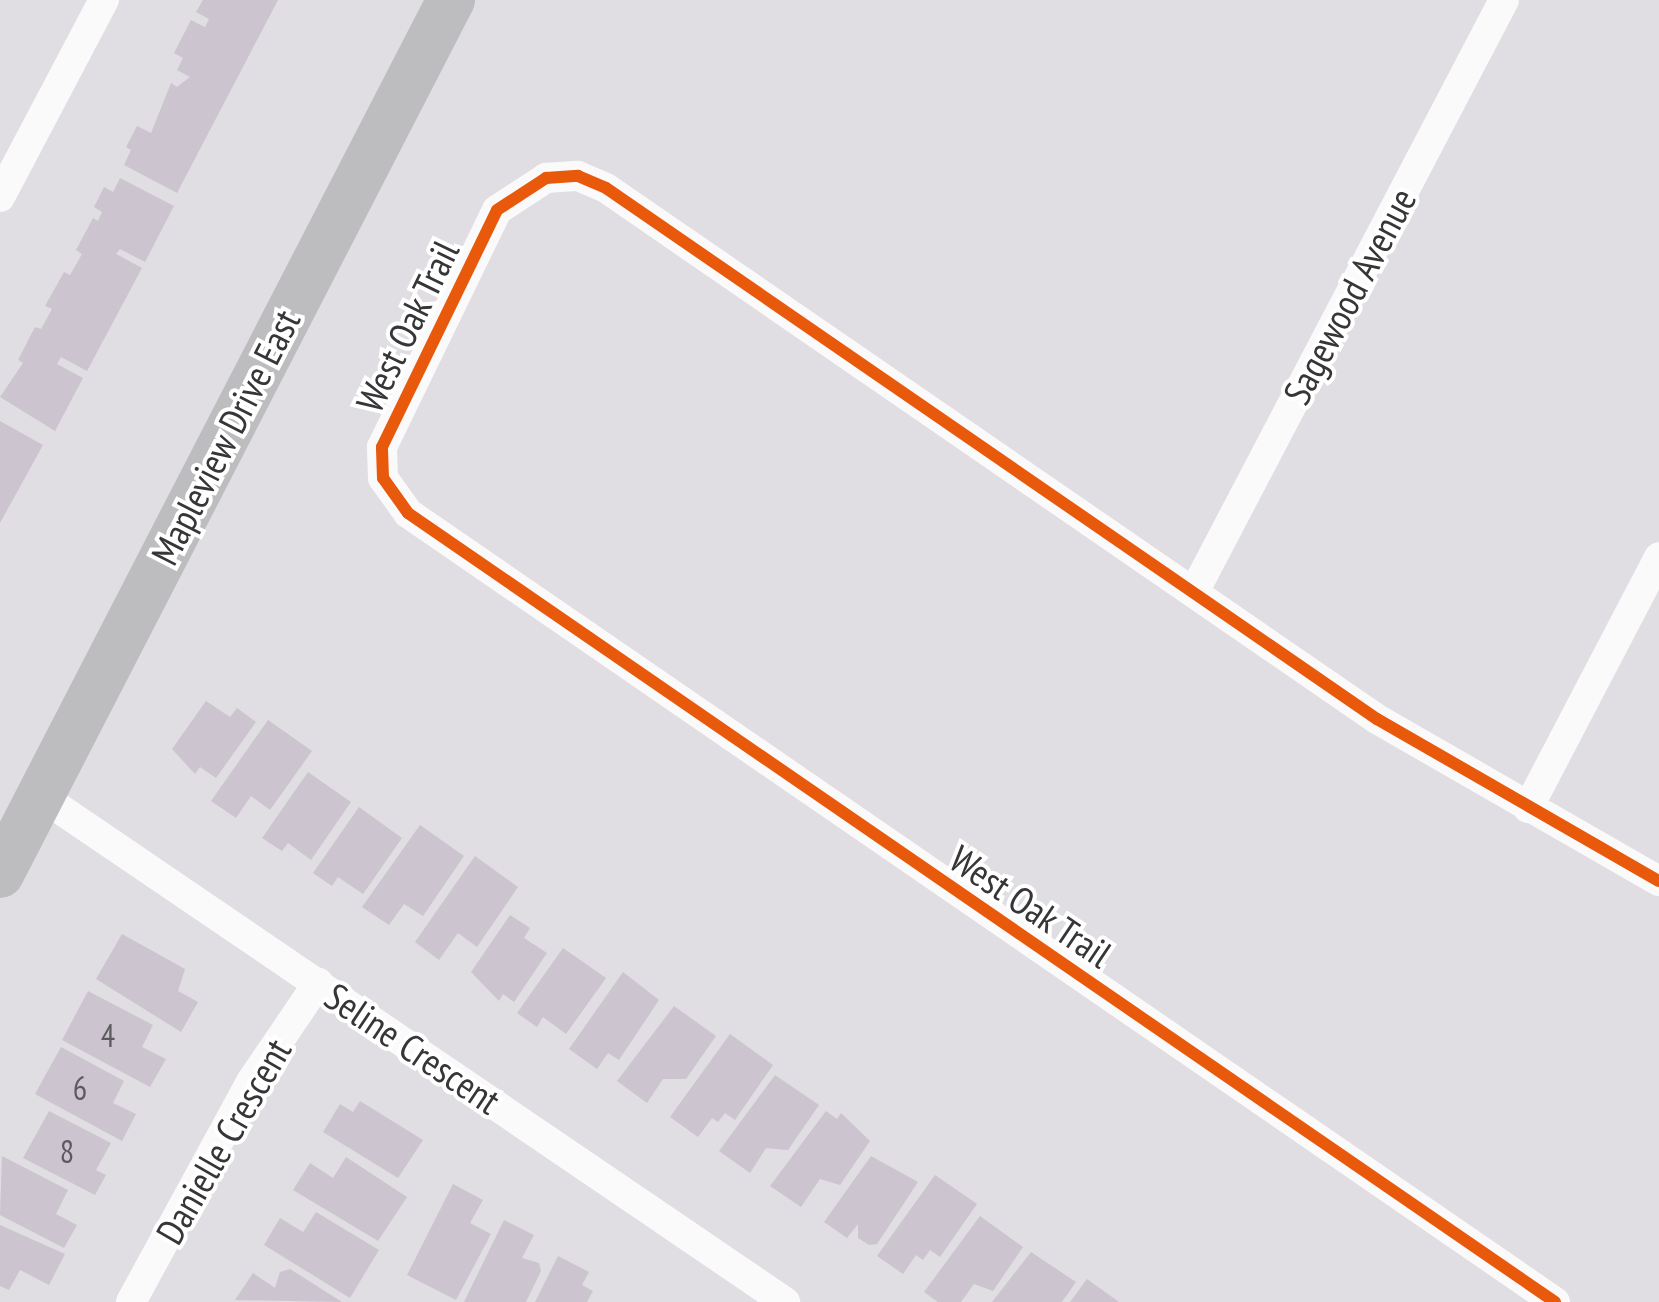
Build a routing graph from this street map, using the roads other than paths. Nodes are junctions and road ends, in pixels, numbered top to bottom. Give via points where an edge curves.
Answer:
1 (104, 0) edge
2 (450, 0) edge
3 (1504, 0) edge
4 (0, 197) edge
5 (1659, 556) edge
6 (1194, 592) junction
7 (41, 796) junction
8 (1528, 808) junction
9 (0, 874) edge
10 (1659, 881) edge
11 (318, 983) junction
12 (131, 1302) edge
13 (785, 1302) edge
14 (1555, 1302) edge

1 - 4 street
2 - 7 main road, Mapleview Drive East
3 - 6 street, Sagewood Avenue
5 - 8 street
6 - 8 street, West Oak Trail via 1378,720
6 - 14 street, West Oak Trail via 606,188 578,176 546,178 497,210 382,447 384,478 408,512
7 - 9 main road, Mapleview Drive East
7 - 11 street, Seline Crescent
8 - 10 street, West Oak Trail
11 - 12 street, Danielle Crescent via 251,1082
11 - 13 street, Seline Crescent

